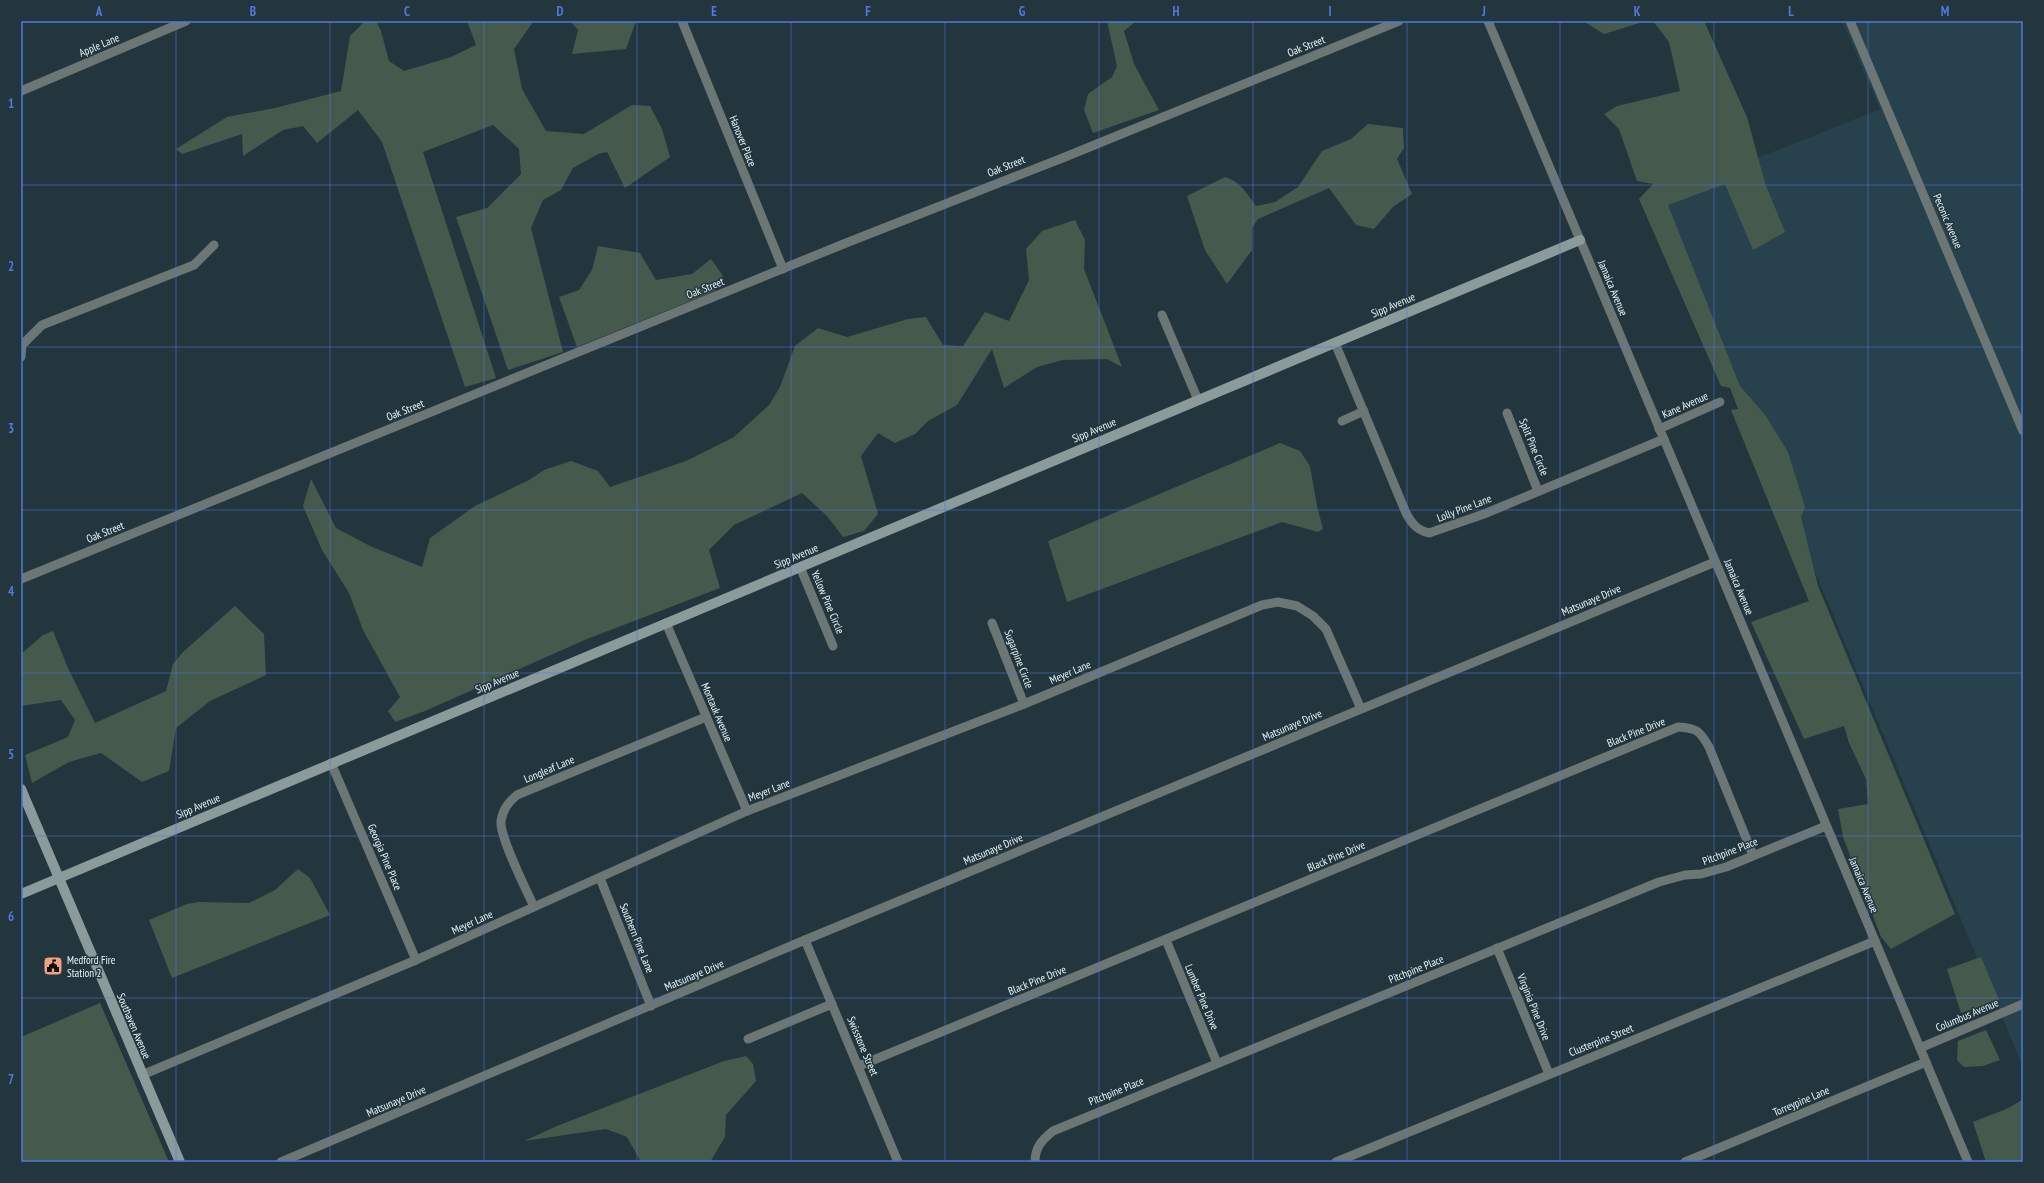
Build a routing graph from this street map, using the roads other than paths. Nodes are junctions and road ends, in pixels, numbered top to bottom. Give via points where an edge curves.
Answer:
1 (186, 21) edge
2 (682, 21) edge
3 (1399, 21) edge
4 (1488, 21) edge
5 (1850, 21) edge
6 (21, 91) edge
7 (1580, 240) junction
8 (214, 245) dead end
9 (783, 269) junction
10 (1162, 315) dead end
11 (1335, 343) junction
12 (21, 357) edge
13 (1198, 400) junction
14 (1720, 402) dead end
15 (1364, 411) junction
16 (1507, 413) dead end
17 (1342, 421) dead end
18 (1659, 429) junction
19 (2023, 431) edge
20 (1664, 439) junction
21 (1538, 491) junction
22 (1715, 562) junction
23 (800, 567) junction
24 (21, 579) edge
25 (666, 623) junction
26 (992, 624) dead end
27 (833, 646) dead end
28 (1024, 704) junction
29 (1361, 710) junction
30 (706, 717) junction
31 (331, 763) junction
32 (21, 789) edge
33 (747, 811) junction
34 (1826, 826) junction
35 (1753, 855) junction
36 (58, 878) junction
37 (600, 878) junction
38 (21, 894) edge
39 (534, 908) junction
40 (805, 940) junction
41 (1166, 940) junction
42 (1875, 941) junction
43 (1497, 948) junction
44 (416, 960) junction
45 (832, 1004) junction
46 (2023, 1004) edge
47 (651, 1006) junction
48 (748, 1039) dead end
49 (1920, 1048) junction
50 (1926, 1062) junction
51 (1217, 1063) junction
52 (859, 1066) junction
53 (1549, 1074) junction
54 (142, 1076) junction
55 (180, 1162) edge
56 (281, 1162) edge
57 (898, 1162) edge
58 (1035, 1162) edge
59 (1336, 1162) edge
60 (1685, 1162) edge
61 (1968, 1162) edge

1 - 6 street, Apple Lane
2 - 9 street, Hanover Place
3 - 9 street, Oak Street
4 - 7 street, Jamaica Avenue
5 - 19 street, Peconic Avenue
7 - 11 street, Sipp Avenue
7 - 18 street, Jamaica Avenue
8 - 12 street via 194,265 42,325 22,345
9 - 24 street, Oak Street
10 - 13 street
11 - 13 street, Sipp Avenue
11 - 15 street, Lolly Pine Lane
13 - 23 street, Sipp Avenue
14 - 18 street, Kane Avenue
15 - 17 street
15 - 21 street, Lolly Pine Lane via 1406,514 1412,524 1421,531 1438,531
16 - 21 street, Split Pine Circle
18 - 20 street, Jamaica Avenue
20 - 21 street, Lolly Pine Lane
20 - 22 street, Jamaica Avenue
22 - 29 street, Matsunaye Drive
22 - 34 street, Jamaica Avenue
23 - 25 street, Sipp Avenue
23 - 27 street, Yellow Pine Circle
25 - 30 street, Montauk Avenue
25 - 31 street, Sipp Avenue
26 - 28 street, Sugarpine Circle
28 - 29 street, Meyer Lane via 1262,605 1278,602 1297,606 1313,616 1326,629
28 - 33 street, Meyer Lane
29 - 40 street, Matsunaye Drive
30 - 33 street, Montauk Avenue
30 - 39 street, Longleaf Lane via 517,796 506,804 501,822 505,839
31 - 36 street, Sipp Avenue
31 - 44 street, Georgia Pine Place
32 - 36 street, Southaven Avenue
33 - 37 street, Meyer Lane
34 - 35 street, Pitchpine Place
34 - 42 street, Jamaica Avenue
35 - 41 street, Black Pine Drive via 1703,735 1693,728 1678,727
35 - 43 street, Pitchpine Place via 1713,871 1660,882
36 - 38 street, Sipp Avenue
36 - 54 street, Southaven Avenue
37 - 39 street, Meyer Lane
37 - 47 street, Southern Pine Lane
39 - 44 street, Meyer Lane
40 - 45 street, Swisstone Street
40 - 47 street, Matsunaye Drive
41 - 51 street, Lumber Pine Drive
41 - 52 street, Black Pine Drive
42 - 49 street, Jamaica Avenue
42 - 53 street, Clusterpine Street
43 - 51 street, Pitchpine Place
43 - 53 street, Virginia Pine Drive
44 - 54 street, Meyer Lane
45 - 48 street
45 - 52 street, Swisstone Street
46 - 49 street, Columbus Avenue
47 - 56 street, Matsunaye Drive
49 - 50 street, Jamaica Avenue
50 - 60 street, Torreypine Lane
50 - 61 street, Jamaica Avenue
51 - 58 street, Pitchpine Place via 1053,1130 1036,1149
52 - 57 street, Swisstone Street
53 - 59 street, Clusterpine Street
54 - 55 street, Southaven Avenue

